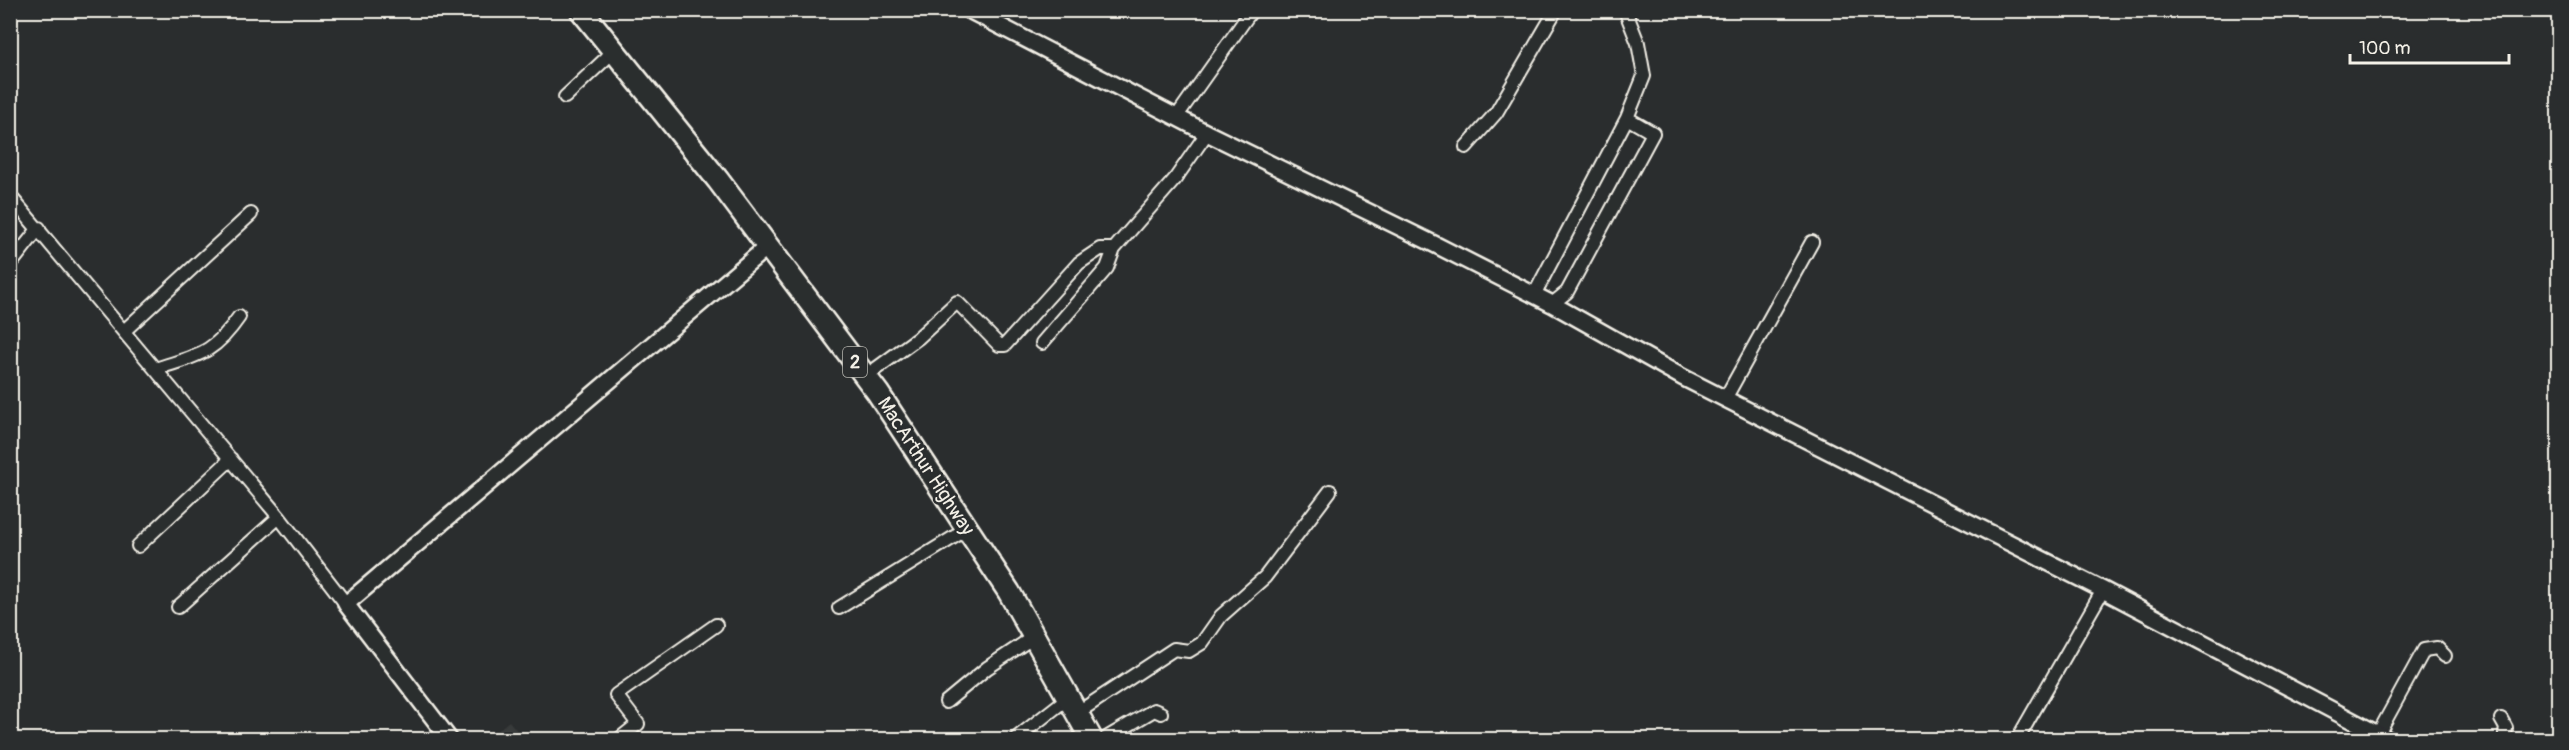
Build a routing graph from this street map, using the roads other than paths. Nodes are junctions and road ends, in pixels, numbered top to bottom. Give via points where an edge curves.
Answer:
1 (581, 10) edge
2 (969, 10) edge
3 (1252, 10) edge
4 (1556, 10) edge
5 (1625, 10) edge
6 (996, 16) edge
7 (615, 50) junction
8 (565, 97) dead end
9 (1177, 116) junction
10 (1627, 118) junction
11 (1207, 133) junction
12 (1466, 147) dead end
13 (10, 196) edge
14 (252, 214) dead end
15 (39, 228) junction
16 (1812, 242) dead end
17 (767, 247) junction
18 (1114, 249) junction
19 (10, 266) edge
20 (1534, 295) junction
21 (1552, 304) junction
22 (239, 317) dead end
23 (124, 331) junction
24 (1042, 343) dead end
25 (156, 369) junction
26 (866, 376) junction
27 (1726, 397) junction
28 (231, 459) junction
29 (1330, 491) dead end
30 (279, 517) junction
31 (967, 529) junction
32 (138, 546) dead end
33 (2103, 590) junction
34 (345, 604) junction
35 (177, 608) dead end
36 (839, 608) dead end
37 (716, 624) dead end
38 (1032, 638) junction
39 (2445, 656) dead end
40 (946, 702) dead end
41 (1073, 705) junction
42 (1161, 713) dead end
43 (2501, 719) dead end
44 (2383, 737) edge
45 (450, 740) edge
46 (618, 740) edge
47 (1014, 740) edge
48 (1092, 740) edge
49 (1103, 740) edge
50 (2017, 740) edge
51 (2504, 740) edge

1 - 7 highway, MacArthur Highway / 2
2 - 6 street
3 - 9 street
4 - 12 street via 1496,113
5 - 10 street via 1638,43 1644,76
6 - 9 street
7 - 8 street
7 - 17 highway, MacArthur Highway / 2
9 - 11 street
10 - 20 street
10 - 21 street via 1653,133 1568,292
11 - 18 street via 1175,178
11 - 20 street
13 - 15 street
14 - 23 street
15 - 19 street
15 - 23 street
16 - 27 street
17 - 26 highway, MacArthur Highway / 2
17 - 34 street
18 - 24 street via 1107,268
18 - 26 street via 1100,249 1079,263 1005,345 999,345 957,302 918,338
20 - 21 street
21 - 27 street via 1682,377
22 - 25 street via 214,348
23 - 25 street
25 - 28 street
26 - 31 highway, MacArthur Highway / 2
27 - 33 street
28 - 30 street
28 - 32 street
29 - 41 street via 1265,577 1221,616 1196,648 1174,649
30 - 34 street
30 - 35 street
31 - 36 street
31 - 38 highway, MacArthur Highway / 2 via 1009,592
33 - 44 street
33 - 50 street
34 - 45 street
37 - 46 street via 616,695 638,724
38 - 40 street
38 - 41 highway, MacArthur Highway / 2
39 - 44 street via 2437,648 2424,650
41 - 47 street
41 - 48 highway, MacArthur Highway / 2
42 - 49 street via 1154,710
43 - 51 street via 2506,728

